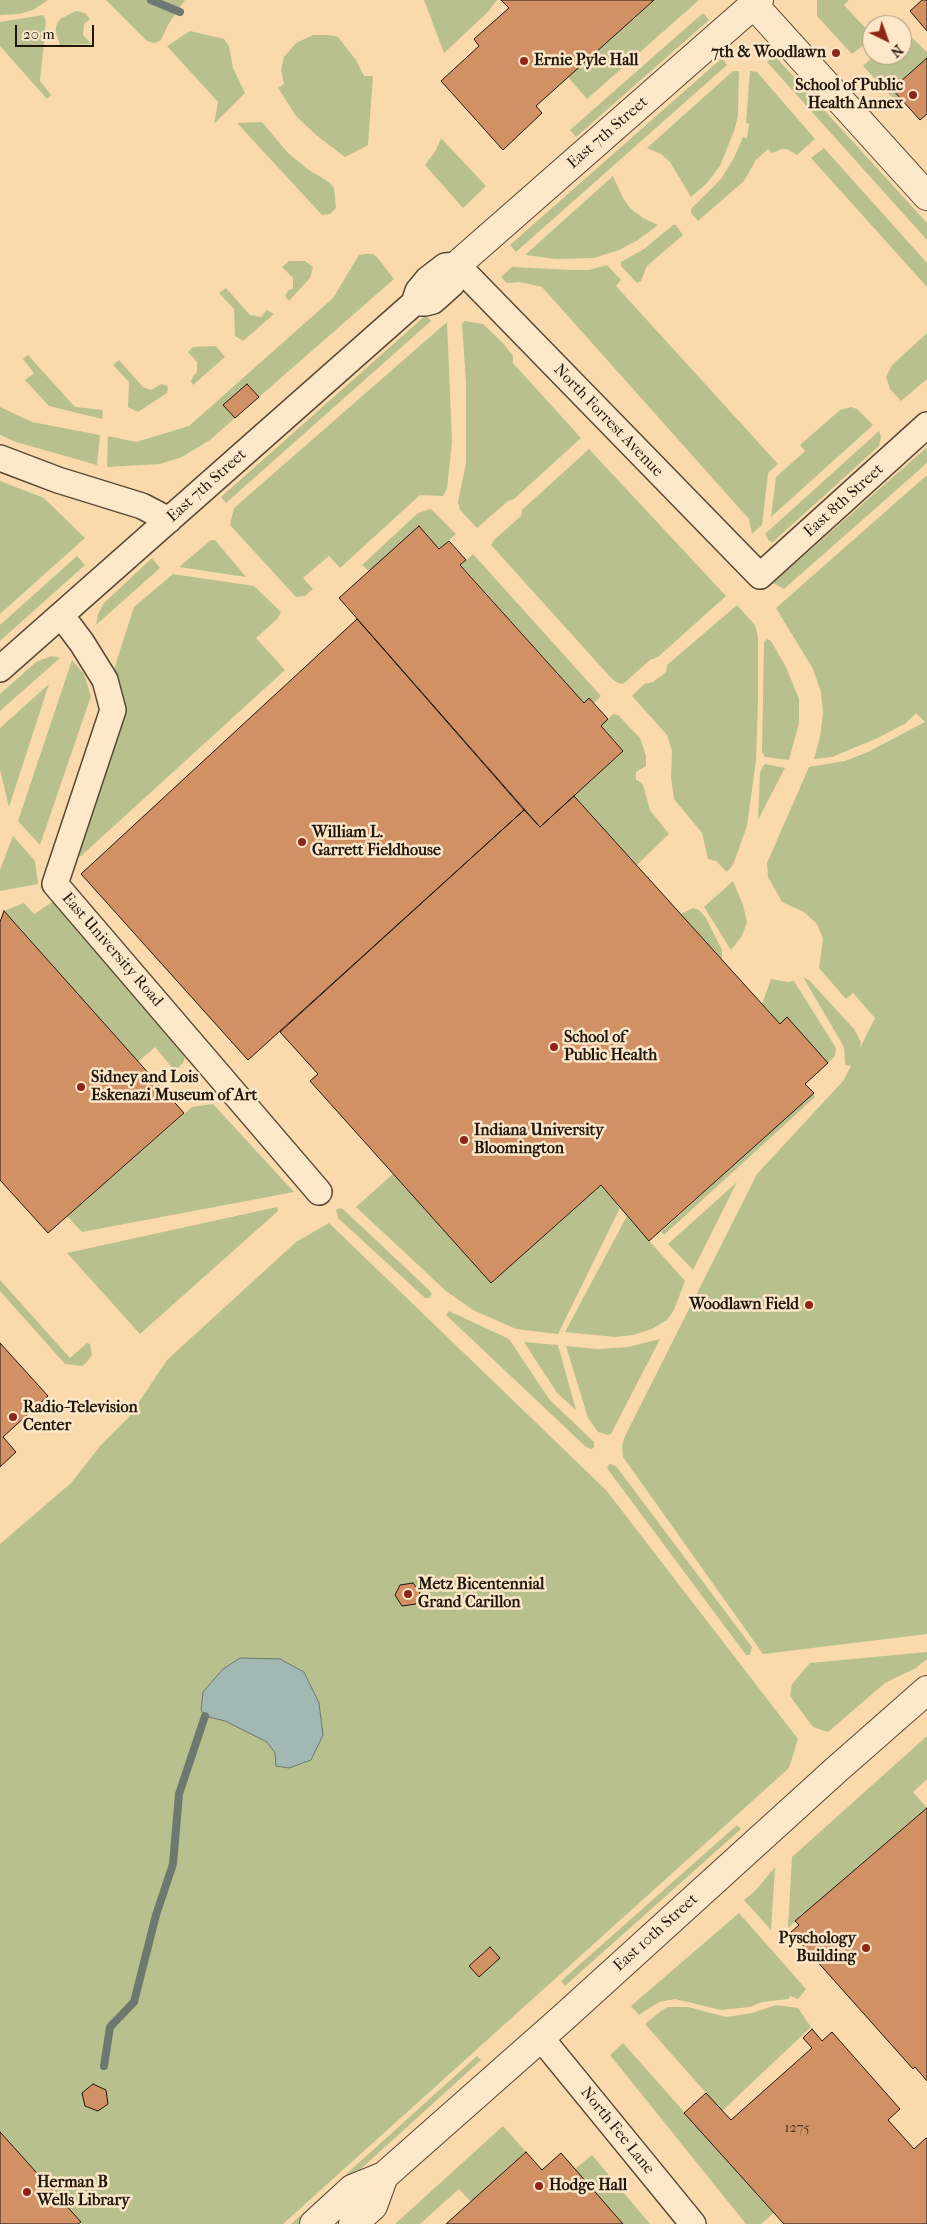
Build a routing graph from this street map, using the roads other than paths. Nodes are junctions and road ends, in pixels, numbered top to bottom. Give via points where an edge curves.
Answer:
1 (756, 2) edge
2 (927, 196) edge
3 (457, 265) junction
4 (927, 425) edge
5 (0, 458) edge
6 (169, 520) junction
7 (760, 576) joint
8 (61, 615) junction
9 (0, 669) edge
10 (319, 1192) dead end
11 (927, 1690) edge
12 (541, 2038) junction
13 (384, 2176) junction
14 (314, 2224) edge
15 (353, 2224) edge
16 (693, 2224) edge

1 - 2 street
1 - 3 street, East 7th Street
3 - 6 street, East 7th Street via 445,266 428,279 418,291 414,303
3 - 7 street, North Forrest Avenue
4 - 7 street, East 8th Street
5 - 6 street via 142,506
6 - 8 street, East 7th Street
8 - 9 street, East 7th Street
8 - 10 street, East University Road via 105,680 113,710 55,884
11 - 12 street, East 10th Street
12 - 13 street, East 10th Street
12 - 16 street, North Fee Lane
13 - 14 street, East 10th Street via 352,2189
13 - 15 street, East 10th Street via 372,2206

